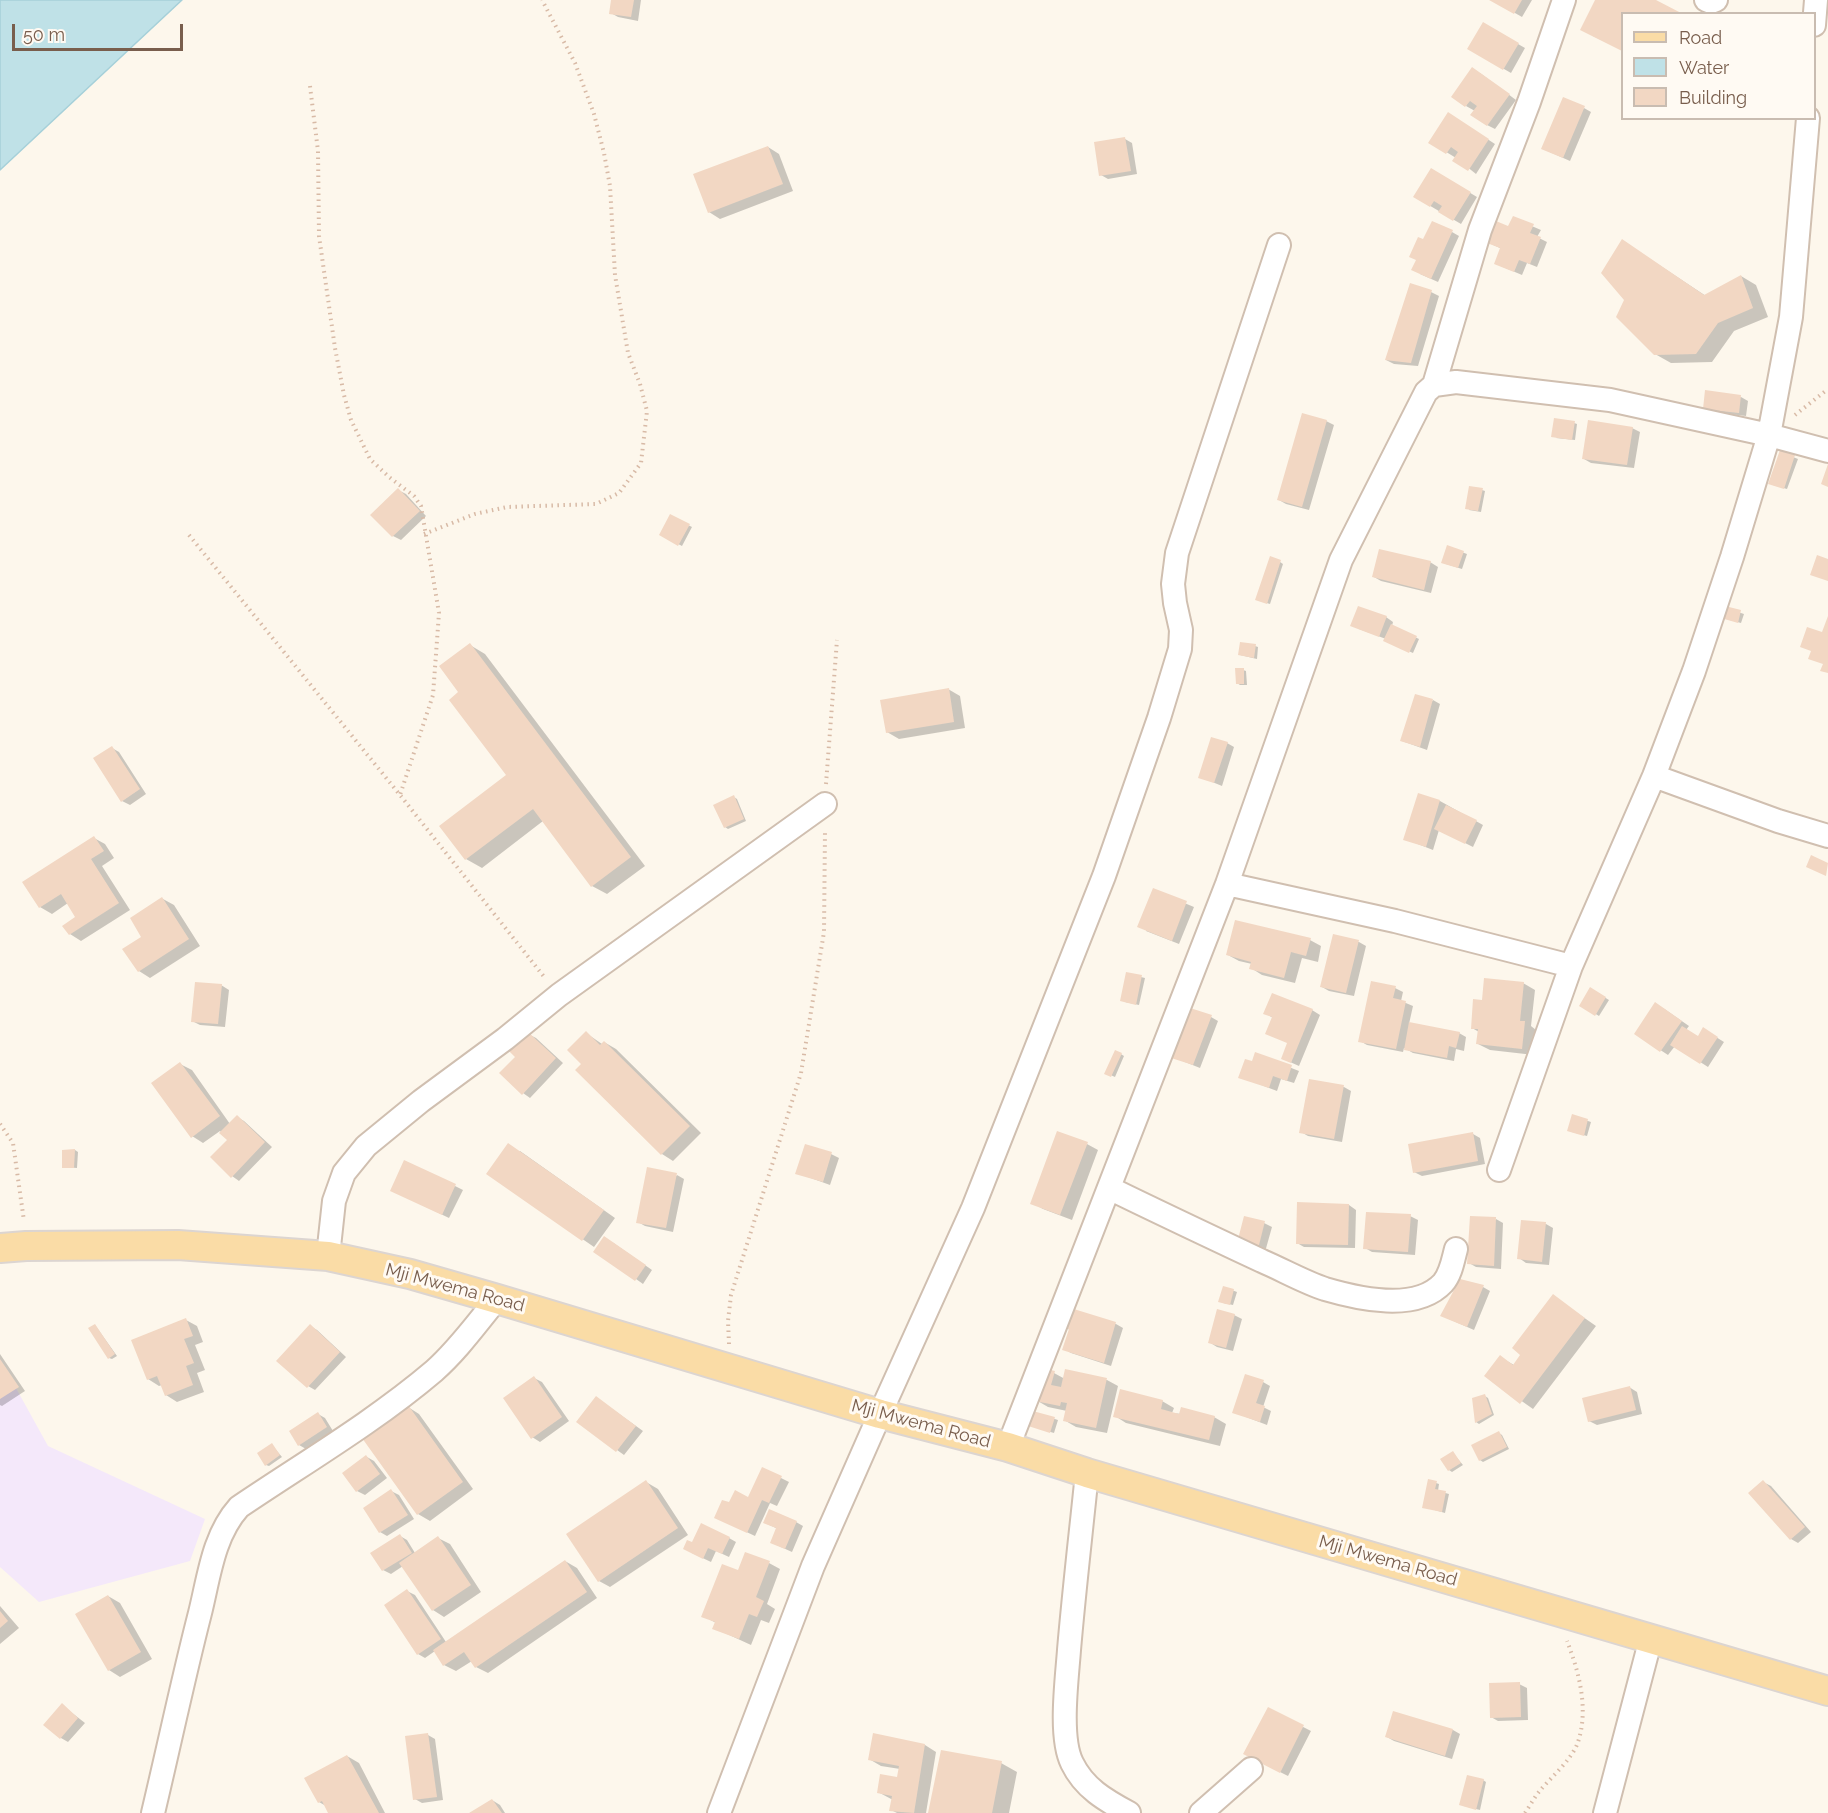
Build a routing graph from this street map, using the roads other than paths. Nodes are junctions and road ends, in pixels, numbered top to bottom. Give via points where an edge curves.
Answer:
1 (1564, 0) edge
2 (1706, 0) edge
3 (1716, 0) edge
4 (1808, 120) edge
5 (1279, 245) dead end
6 (1434, 385) junction
7 (1769, 435) junction
8 (1828, 451) edge
9 (1654, 776) junction
10 (825, 804) road end
11 (1828, 836) edge
12 (1227, 884) junction
13 (1571, 966) junction
14 (1499, 1170) dead end
15 (1109, 1188) junction
16 (13, 1247) edge
17 (1456, 1249) dead end
18 (328, 1256) junction
19 (497, 1299) junction
20 (880, 1414) junction
21 (1008, 1447) junction
22 (1087, 1473) junction
23 (1651, 1638) junction
24 (1828, 1691) edge
25 (1251, 1769) dead end
26 (153, 1813) edge
27 (719, 1813) edge
28 (1129, 1813) edge
29 (1202, 1813) edge
30 (1605, 1813) edge

1 - 6 street via 1480,230
2 - 3 street
4 - 7 street via 1791,317
5 - 20 street via 1178,553 1173,584 1181,630 1180,649 1159,718 1104,876 974,1208
6 - 7 street via 1456,382 1610,400
6 - 12 street via 1426,392 1341,560
7 - 8 street
7 - 9 street via 1694,671
9 - 11 street
9 - 13 street
10 - 18 street via 559,995 366,1146 344,1173 337,1192
12 - 13 street
12 - 15 street
13 - 14 street
15 - 17 street via 1323,1288 1353,1296 1388,1301 1426,1296 1443,1283
15 - 21 street
16 - 18 main road, Mji Mwema Road via 178,1245
18 - 19 main road, Mji Mwema Road
19 - 20 main road, Mji Mwema Road
19 - 26 street via 465,1339 396,1401 239,1507 228,1519 219,1538
20 - 21 main road, Mji Mwema Road
20 - 27 street via 813,1566
21 - 22 main road, Mji Mwema Road
22 - 23 main road, Mji Mwema Road
22 - 28 street via 1065,1696 1066,1741 1082,1781 1101,1799
23 - 24 main road, Mji Mwema Road
23 - 30 street
25 - 29 street

